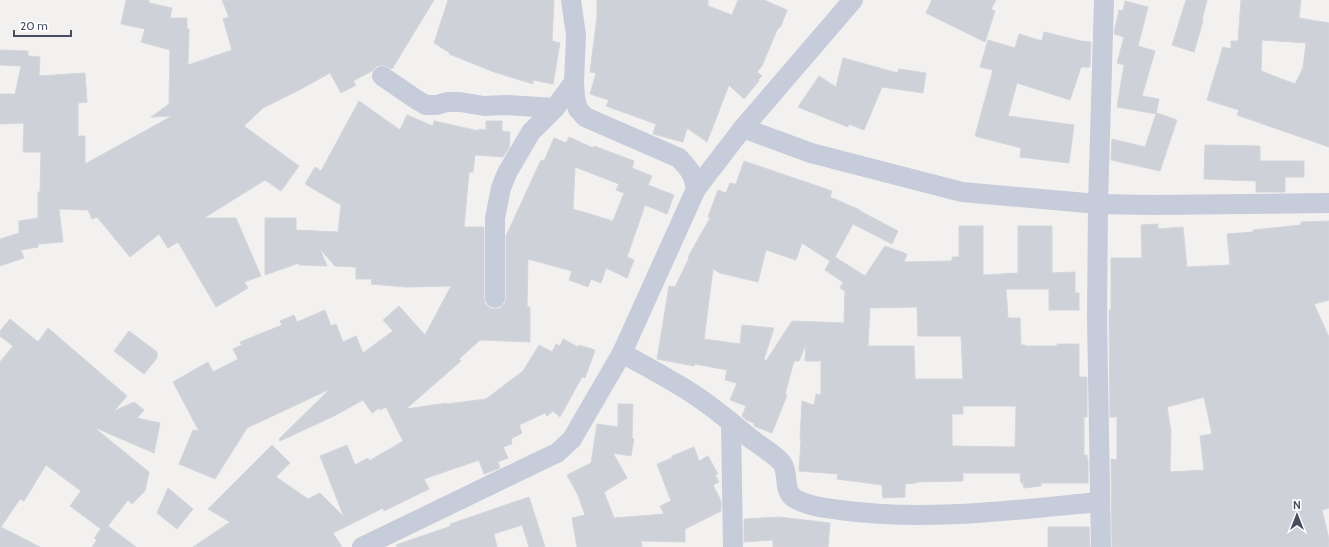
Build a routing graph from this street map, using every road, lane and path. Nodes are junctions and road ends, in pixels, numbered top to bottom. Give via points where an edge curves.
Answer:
1 (571, 0) edge
2 (854, 0) edge
3 (1104, 0) edge
4 (382, 76) dead end
5 (574, 82) junction
6 (555, 108) junction
7 (743, 128) junction
8 (696, 190) junction
9 (1329, 202) edge
10 (1098, 204) junction
11 (494, 298) dead end
12 (622, 353) junction
13 (731, 422) junction
14 (1099, 502) junction
15 (362, 547) edge
16 (733, 547) edge
17 (1101, 547) edge

1 - 5 street via 576,35
2 - 7 street
3 - 10 street
4 - 6 street via 426,105 438,106 447,102 460,102 484,106
5 - 6 street
5 - 8 street via 578,109 585,117 679,158 694,177
6 - 11 street via 531,132 501,188 495,218
7 - 8 street
7 - 10 street via 811,153 962,192
8 - 12 street
9 - 10 street
10 - 14 street
12 - 13 street via 691,393
12 - 15 street via 572,439 556,453
13 - 14 street via 782,463 787,488 793,497 817,506 896,515 951,514
13 - 16 street
14 - 17 street

